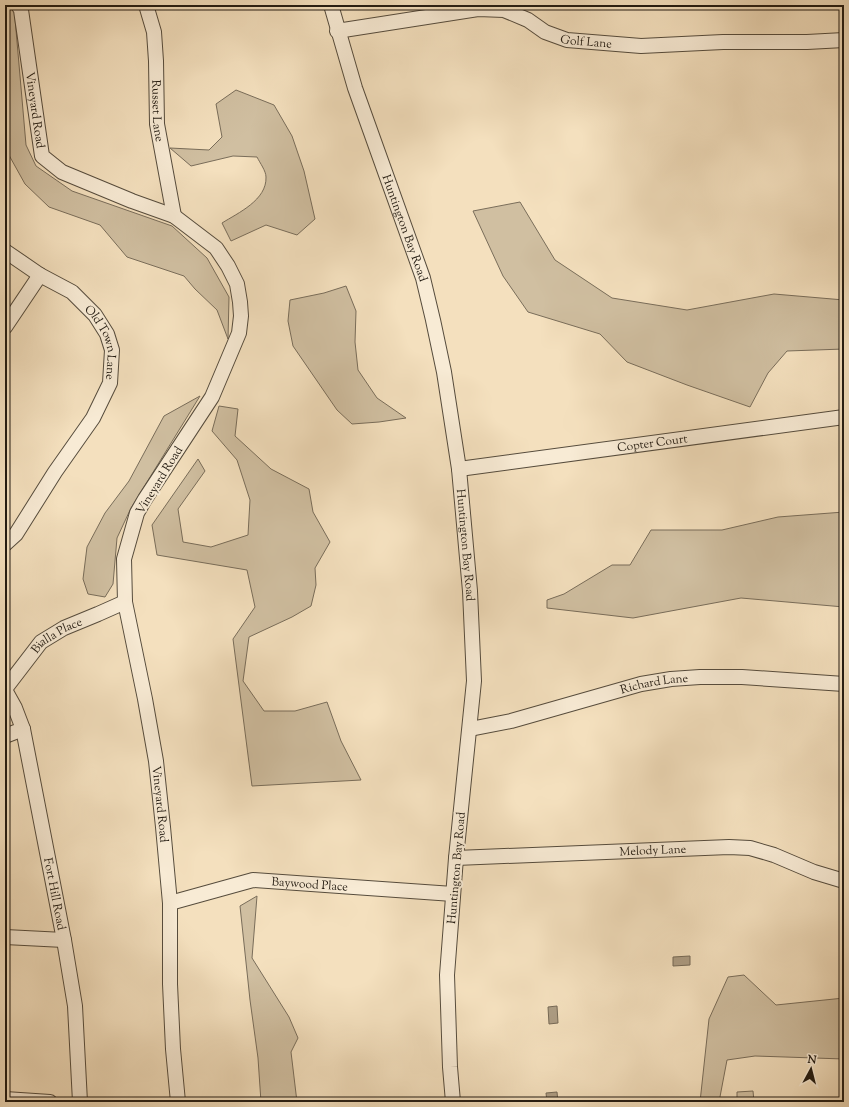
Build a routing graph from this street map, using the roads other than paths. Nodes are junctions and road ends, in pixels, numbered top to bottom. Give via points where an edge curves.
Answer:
1 (18, 5) edge
2 (146, 5) edge
3 (331, 5) edge
4 (338, 31) junction
5 (844, 40) edge
6 (174, 216) junction
7 (5, 251) edge
8 (40, 274) junction
9 (5, 327) edge
10 (844, 417) edge
11 (460, 469) junction
12 (5, 544) edge
13 (125, 602) junction
14 (844, 684) edge
15 (5, 690) edge
16 (23, 729) junction
17 (470, 729) junction
18 (5, 736) edge
19 (456, 858) junction
20 (844, 881) edge
21 (453, 894) junction
22 (170, 902) junction
23 (5, 937) edge
24 (64, 940) junction
25 (5, 1099) edge
26 (50, 1102) edge
27 (80, 1102) edge
28 (178, 1102) edge
29 (453, 1102) edge

1 - 6 street, Vineyard Road via 21,10 42,156 62,172
2 - 6 street, Russet Lane via 154,32 157,124
3 - 4 street, Huntington Bay Road
4 - 5 street, Golf Lane via 478,9 504,10 528,20 545,32 567,40 641,46
4 - 11 street, Huntington Bay Road via 355,88 423,278 444,372
6 - 13 street, Vineyard Road via 216,248 228,266 237,284 240,302 239,333 212,397 138,513 124,558
7 - 8 street, Old Town Lane
8 - 9 street
8 - 12 street, Old Town Lane via 72,292 95,315 107,334 112,350 110,383 93,418 16,534
10 - 11 street, Copter Court
11 - 17 street, Huntington Bay Road via 474,680
13 - 15 street, Bialla Place via 64,628 41,642
13 - 22 street, Vineyard Road via 156,761
14 - 17 street, Richard Lane via 742,677 671,679 641,684 511,721
15 - 16 street, Fort Hill Road
16 - 18 street
16 - 24 street, Fort Hill Road
17 - 19 street, Huntington Bay Road
19 - 20 street, Melody Lane via 750,848
19 - 21 street, Huntington Bay Road
21 - 22 street, Baywood Place via 253,880
21 - 29 street, Huntington Bay Road via 447,975
22 - 28 street, Vineyard Road via 170,984
23 - 24 street
24 - 27 street, Fort Hill Road via 75,1006
25 - 26 street

